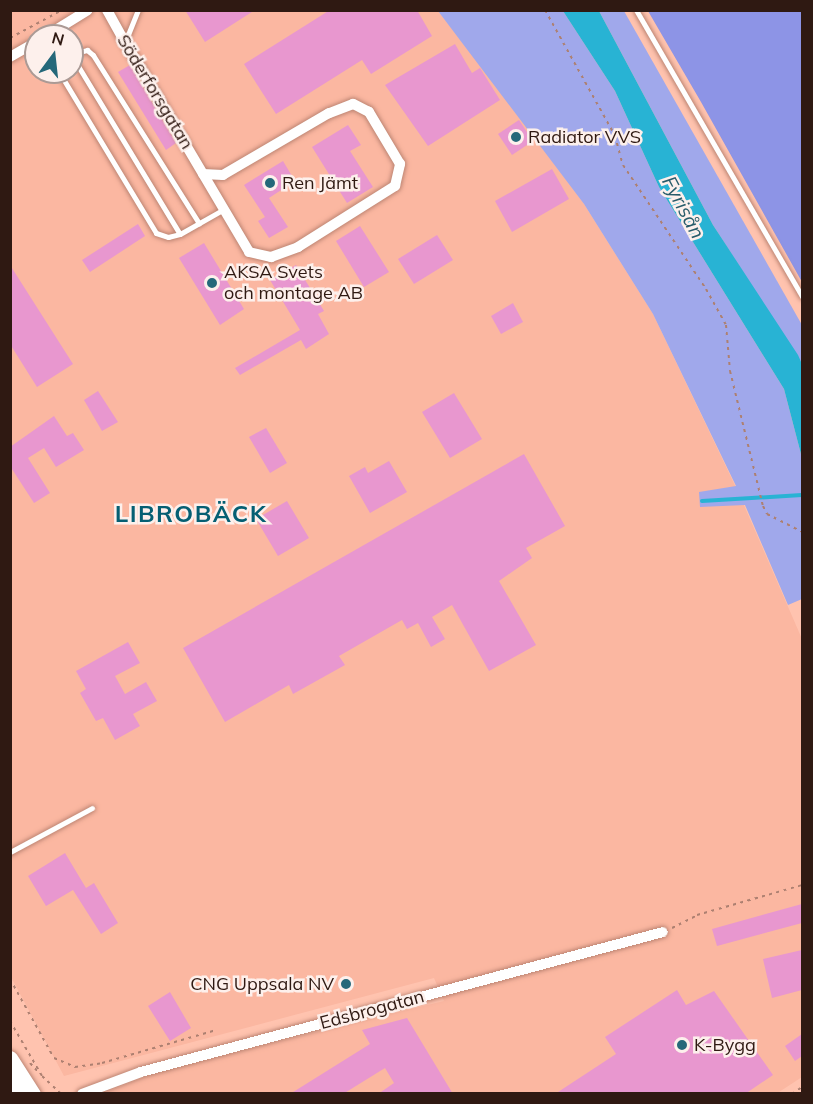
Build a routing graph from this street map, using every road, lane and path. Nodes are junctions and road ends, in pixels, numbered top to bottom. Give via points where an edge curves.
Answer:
1 (62, 10) edge
2 (88, 10) edge
3 (107, 10) edge
4 (138, 10) edge
5 (544, 10) edge
6 (636, 10) edge
7 (65, 24) edge
8 (10, 38) edge
9 (125, 42) junction
10 (24, 49) edge
11 (84, 52) edge
12 (10, 57) edge
13 (84, 75) edge
14 (66, 84) edge
15 (203, 174) junction
16 (224, 209) junction
17 (199, 223) junction
18 (180, 234) junction
19 (802, 296) edge
20 (802, 532) edge
21 (92, 808) dead end
22 (10, 852) edge
23 (802, 885) edge
24 (663, 933) joint
25 (10, 979) edge
26 (10, 1021) edge
27 (216, 1030) dead end
28 (16, 1056) edge
29 (42, 1076) junction
30 (10, 1081) edge
31 (802, 1087) edge
32 (16, 1094) edge
33 (33, 1094) edge
34 (61, 1094) edge
35 (82, 1094) edge
36 (792, 1094) edge

1 - 8 path
2 - 7 street
3 - 9 street, Söderforsgatan
4 - 9 lane
5 - 20 path via 615,136 623,165 706,289 726,326 730,371 763,506 767,514
6 - 19 lane
9 - 15 street, Söderforsgatan
10 - 12 street
11 - 17 lane via 93,55
13 - 18 lane
14 - 18 lane via 156,233 168,237
15 - 16 street, Söderforsgatan
15 - 16 street, Söderforsgatan via 223,175 329,112 353,104 369,112 400,164 395,186 298,248 272,257 249,252
16 - 17 lane
17 - 18 lane
21 - 22 lane
23 - 24 path via 697,915
24 - 35 street, Edsbrogatan via 153,1069
25 - 27 path via 54,1058 75,1067
26 - 29 path
28 - 29 path
28 - 33 main road
29 - 34 path
30 - 32 main road
31 - 36 path

